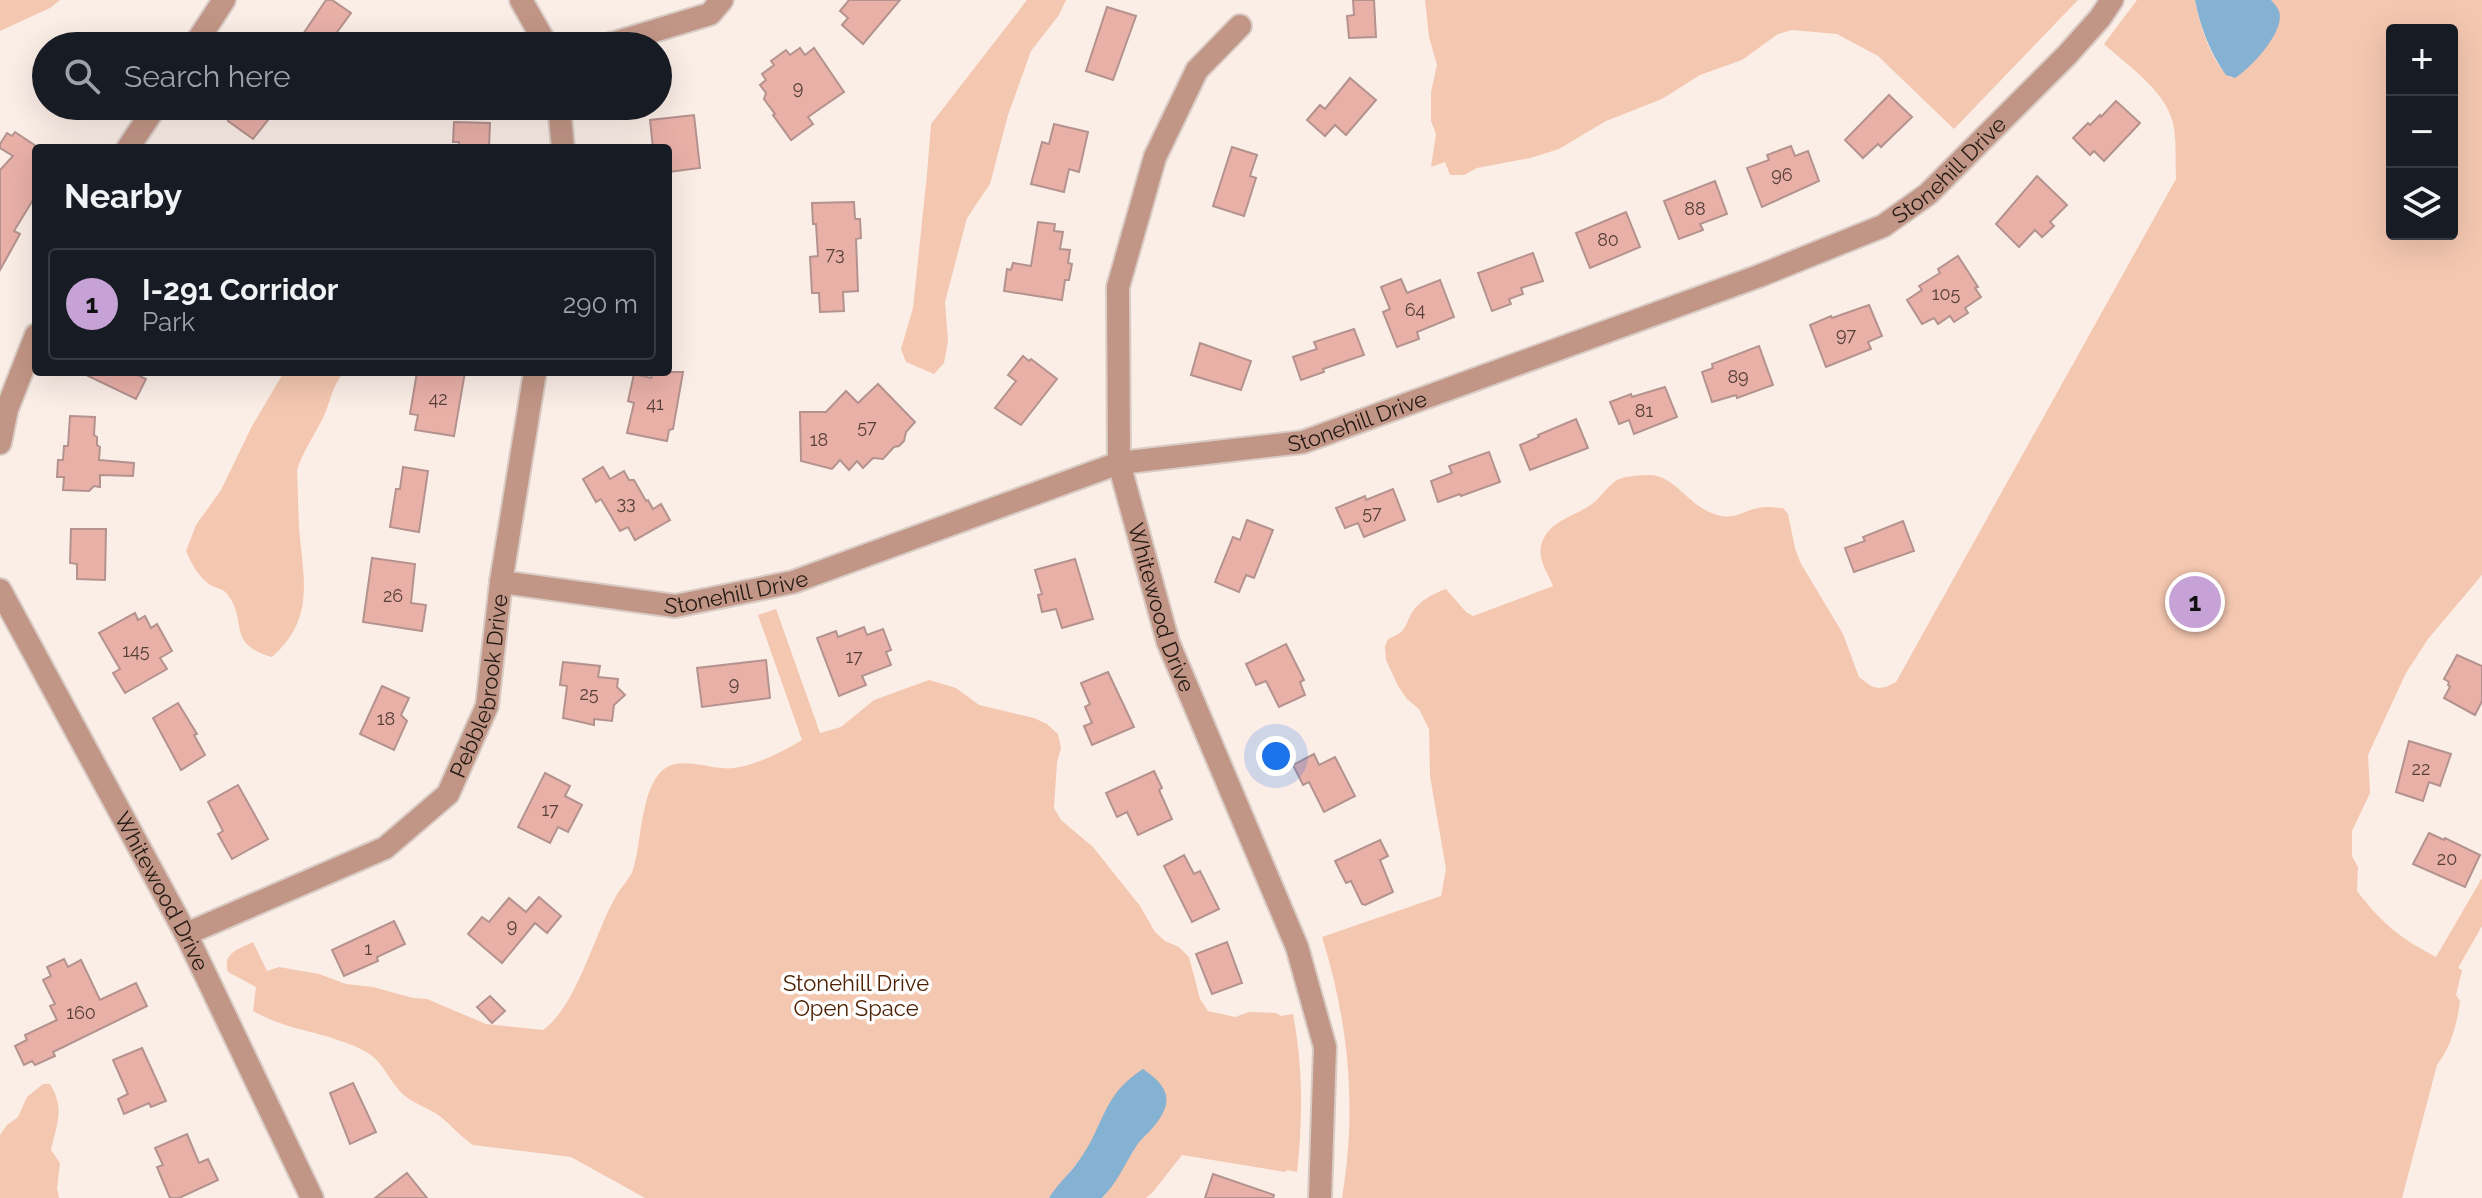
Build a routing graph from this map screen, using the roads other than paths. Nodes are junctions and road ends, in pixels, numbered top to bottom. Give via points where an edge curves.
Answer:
1 (224, 0) edge
2 (521, 0) edge
3 (722, 0) edge
4 (2112, 0) edge
5 (1240, 26) dead end
6 (203, 32) edge
7 (539, 32) edge
8 (650, 32) edge
9 (147, 120) edge
10 (560, 120) edge
11 (131, 144) edge
12 (563, 144) edge
13 (32, 345) edge
14 (534, 376) edge
15 (0, 443) edge
16 (1119, 463) junction
17 (501, 582) junction
18 (0, 590) edge
19 (186, 934) junction
20 (312, 1198) edge
21 (1320, 1198) edge

1 - 6 street
2 - 7 street
3 - 8 street via 710,14
4 - 16 street, Stonehill Drive via 2067,55 1928,194 1883,226 1303,442
5 - 16 street, Whitewood Drive via 1197,70 1155,157 1118,287
9 - 11 street
10 - 12 street
13 - 15 street
14 - 17 street, Pebblebrook Drive
16 - 17 street, Stonehill Drive via 793,582 675,606
16 - 21 street, Whitewood Drive via 1168,642 1297,947 1325,1047
17 - 19 street, Pebblebrook Drive via 487,706 448,794 385,848
18 - 19 street, Whitewood Drive
19 - 20 street, Whitewood Drive

